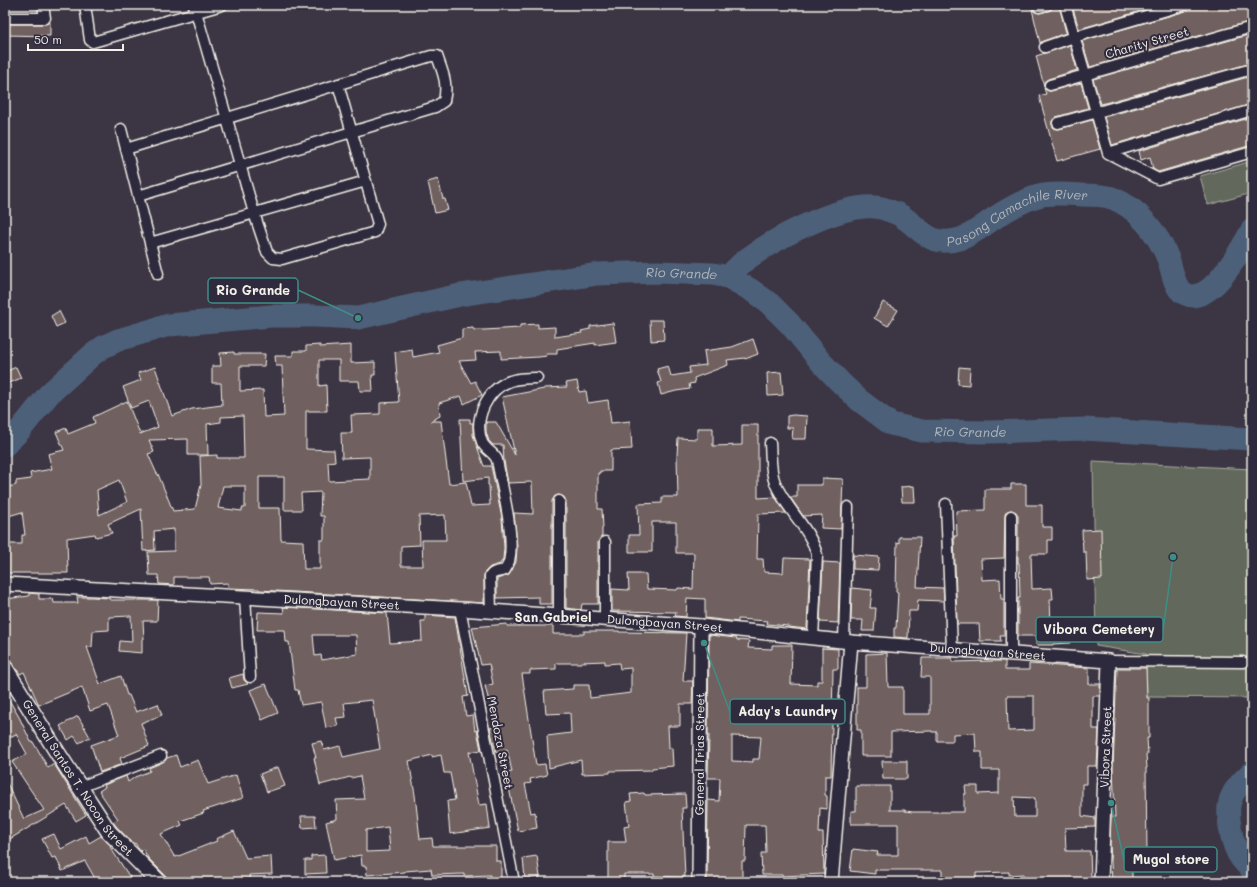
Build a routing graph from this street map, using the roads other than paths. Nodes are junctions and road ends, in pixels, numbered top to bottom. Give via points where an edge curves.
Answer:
1 (43, 5) edge
2 (84, 5) edge
3 (222, 5) edge
4 (1065, 5) edge
5 (1184, 5) edge
6 (195, 9) edge
7 (5, 18) edge
8 (1252, 27) edge
9 (1074, 37) junction
10 (1045, 47) dead end
11 (1252, 69) edge
12 (1085, 75) junction
13 (338, 84) junction
14 (1050, 85) dead end
15 (1252, 110) edge
16 (1096, 113) junction
17 (227, 118) junction
18 (1058, 123) dead end
19 (121, 129) dead end
20 (352, 132) junction
21 (126, 149) junction
22 (1252, 152) edge
23 (1108, 153) junction
24 (240, 165) junction
25 (366, 181) junction
26 (138, 196) junction
27 (254, 213) junction
28 (150, 243) junction
29 (158, 274) dead end
30 (537, 378) dead end
31 (770, 443) dead end
32 (559, 501) dead end
33 (946, 504) dead end
34 (848, 507) dead end
35 (1011, 516) dead end
36 (605, 542) dead end
37 (5, 584) edge
38 (245, 597) junction
39 (460, 609) junction
40 (491, 612) junction
41 (559, 616) junction
42 (605, 619) junction
43 (701, 626) junction
44 (813, 638) junction
45 (848, 642) junction
46 (952, 649) junction
47 (1011, 653) junction
48 (1109, 661) junction
49 (1242, 662) dead end
50 (5, 668) edge
51 (250, 677) dead end
52 (161, 756) dead end
53 (80, 787) junction
54 (159, 882) edge
55 (514, 882) edge
56 (699, 882) edge
57 (831, 882) edge
58 (1101, 882) edge

1 - 7 street via 45,18
2 - 6 street via 90,40 94,42
3 - 6 street
4 - 9 street
5 - 9 street
6 - 17 street
8 - 12 street, Charity Street
9 - 10 street
9 - 12 street
11 - 16 street
12 - 14 street, Charity Street
12 - 16 street
13 - 17 street
13 - 20 street
13 - 20 street via 437,56 446,85 444,101 435,107
15 - 23 street
16 - 18 street
16 - 23 street
17 - 21 street
17 - 24 street
19 - 21 street
20 - 24 street
20 - 25 street
21 - 26 street
22 - 23 street via 1158,179
24 - 26 street
24 - 27 street
25 - 27 street
25 - 27 street via 378,224 375,232 282,259 273,258 267,252
26 - 28 street
27 - 28 street
28 - 29 street
30 - 40 street via 504,383 490,395 479,417 482,442 497,460 510,536 511,553 506,569 490,576
31 - 44 street via 775,482 815,547 817,556
32 - 41 street
33 - 46 street
34 - 45 street
35 - 47 street
36 - 42 street
37 - 38 street, Dulongbayan Street
38 - 39 street, Dulongbayan Street
38 - 51 street
39 - 40 street, Dulongbayan Street
39 - 55 street, Mendoza Street
40 - 41 street, Dulongbayan Street
41 - 42 street, Dulongbayan Street
42 - 43 street, Dulongbayan Street
43 - 44 street, Dulongbayan Street
43 - 56 street, General Trias Street
44 - 45 street, Dulongbayan Street
45 - 46 street, Dulongbayan Street
45 - 57 street
46 - 47 street, Dulongbayan Street
47 - 48 street, Dulongbayan Street
48 - 49 street
48 - 58 street, Vibora Street
50 - 53 main road, General Santos T. Nocon Street
52 - 53 street
53 - 54 main road, General Santos T. Nocon Street via 109,832

